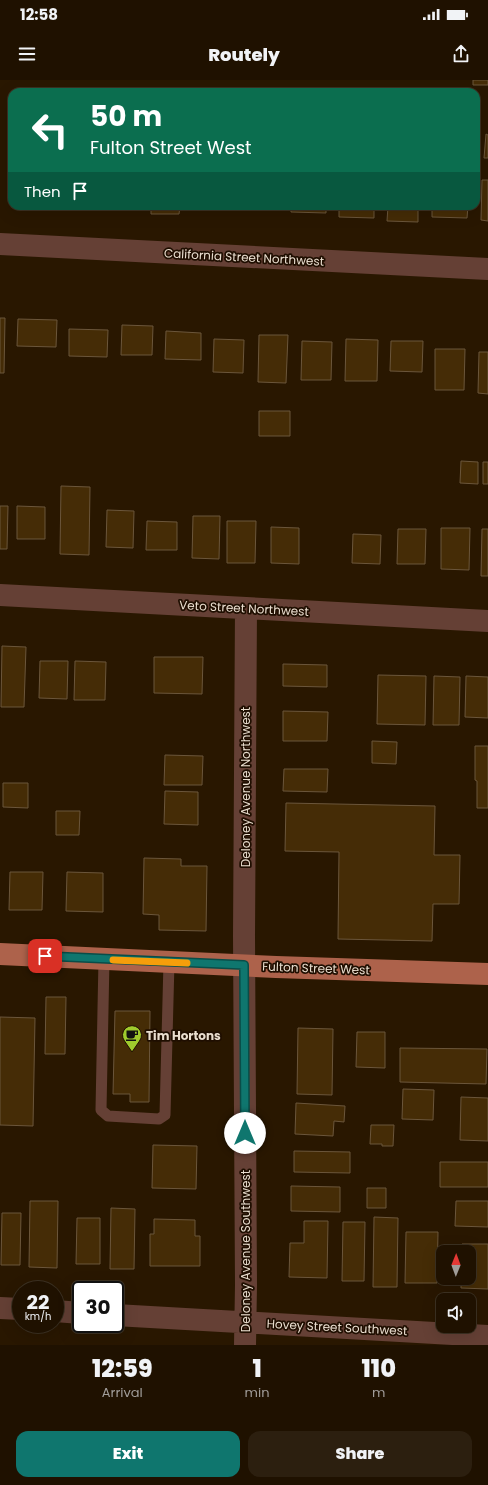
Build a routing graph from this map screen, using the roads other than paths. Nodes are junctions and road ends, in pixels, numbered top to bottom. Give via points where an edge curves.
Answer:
1 (0, 244) edge
2 (488, 269) edge
3 (0, 596) edge
4 (246, 608) junction
5 (488, 621) edge
6 (0, 954) edge
7 (104, 959) junction
8 (169, 962) junction
9 (244, 965) junction
10 (488, 974) edge
11 (0, 1308) edge
12 (12, 1309) edge
13 (124, 1315) edge
14 (245, 1322) junction
15 (488, 1336) edge
16 (245, 1345) edge

1 - 2 street, California Street Northwest
3 - 4 street, Veto Street Northwest
4 - 5 street, Veto Street Northwest
4 - 9 street, Deloney Avenue Northwest
6 - 7 main road, Fulton Street West
7 - 8 main road, Fulton Street West
7 - 8 lane via 101,1110 108,1116 159,1119 165,1115
8 - 9 main road, Fulton Street West
9 - 10 main road, Fulton Street West
9 - 14 street, Deloney Avenue Southwest
11 - 12 street
13 - 14 street, Hovey Street Southwest
14 - 15 street, Hovey Street Southwest
14 - 16 street, Deloney Avenue Southwest

